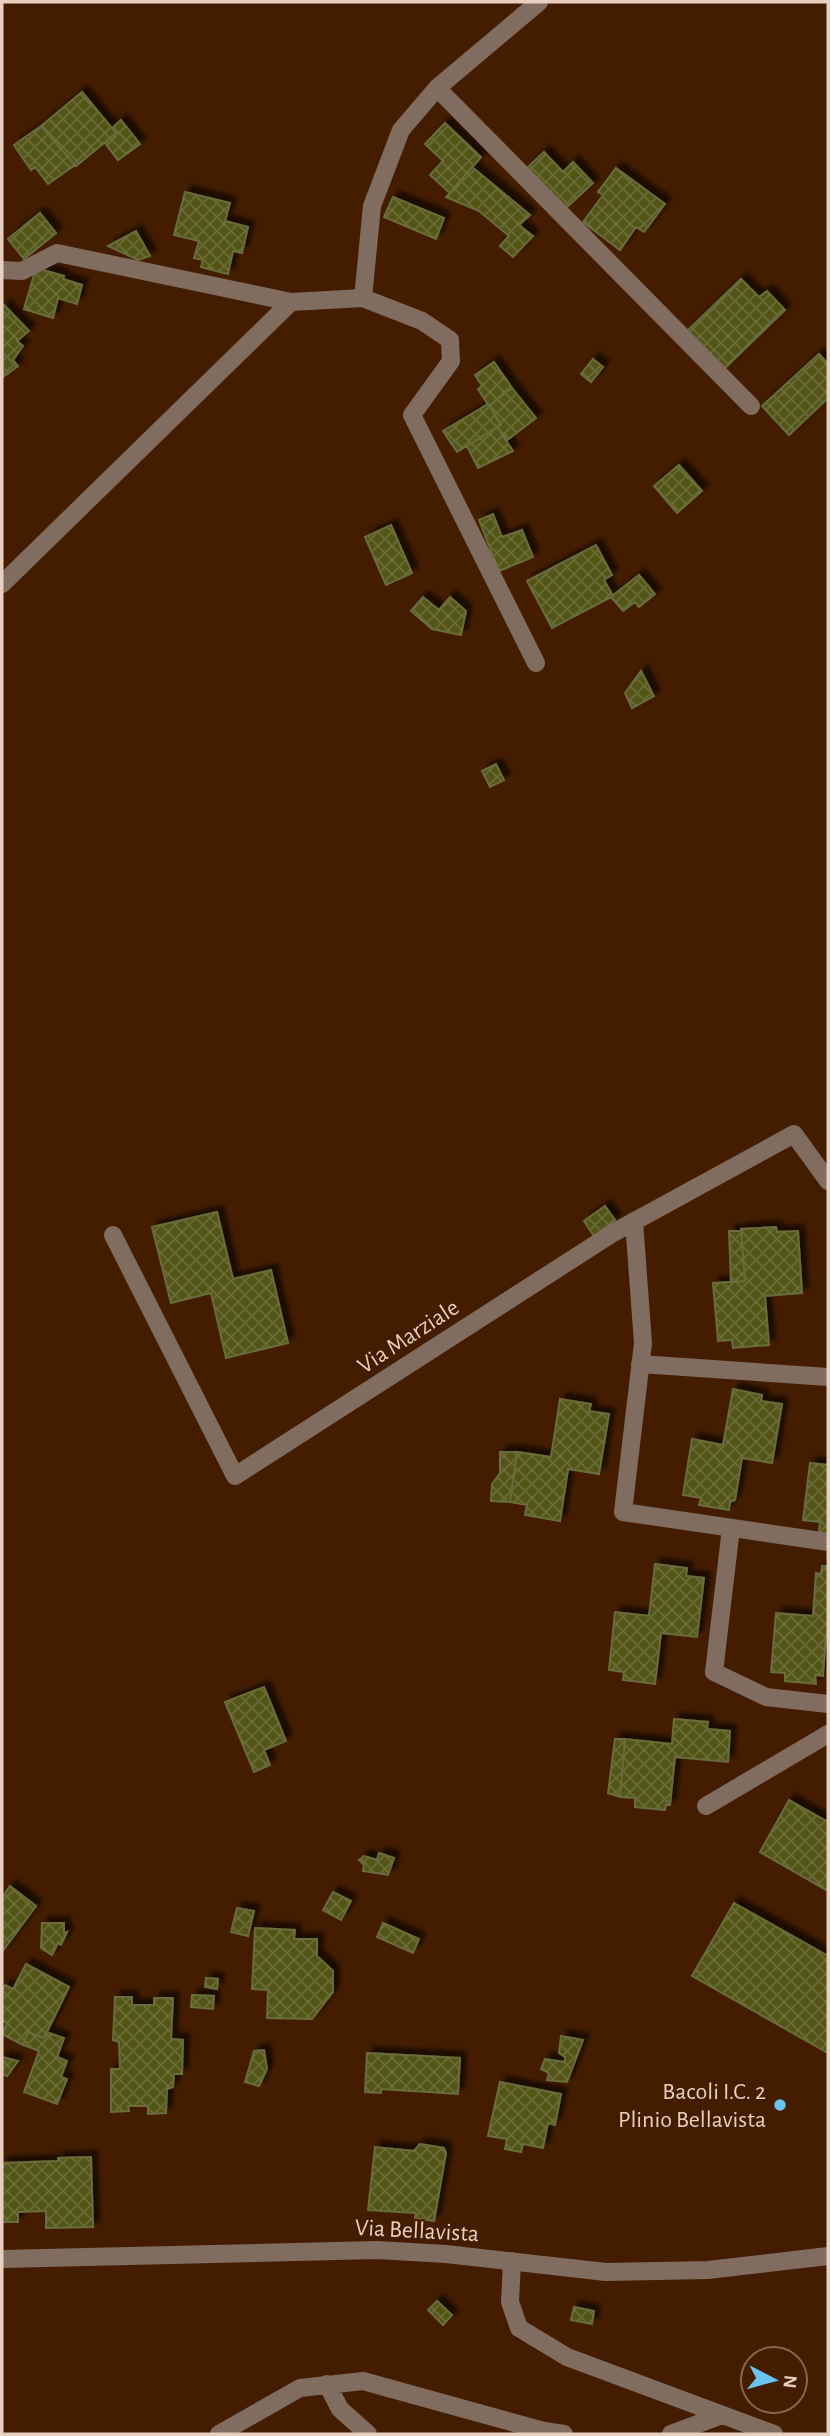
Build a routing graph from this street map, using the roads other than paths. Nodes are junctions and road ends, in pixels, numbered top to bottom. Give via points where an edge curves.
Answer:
1 (540, 2) edge
2 (437, 88) junction
3 (2, 270) edge
4 (362, 298) junction
5 (291, 302) junction
6 (751, 406) dead end
7 (2, 584) edge
8 (536, 663) dead end
9 (828, 1181) edge
10 (634, 1221) junction
11 (113, 1235) dead end
12 (640, 1364) junction
13 (828, 1377) edge
14 (731, 1528) junction
15 (828, 1542) edge
16 (828, 1704) edge
17 (828, 1734) edge
18 (706, 1806) dead end
19 (828, 2256) edge
20 (2, 2259) edge
21 (512, 2261) junction
22 (327, 2384) junction
23 (722, 2415) junction
24 (219, 2434) edge
25 (368, 2434) edge
26 (564, 2434) edge
27 (671, 2434) edge
28 (774, 2434) edge

1 - 2 street
2 - 4 street via 401,130 372,206
2 - 6 street
3 - 5 street via 22,271 57,253
4 - 5 street
4 - 8 street via 422,321 450,340 451,361 412,415
5 - 7 street
9 - 10 street, Via Marziale via 794,1134
10 - 11 street, Via Marziale via 236,1476
10 - 12 street via 643,1343
12 - 13 street
12 - 14 street via 623,1512
14 - 15 street
14 - 16 street via 714,1672 766,1697
17 - 18 street
19 - 21 street, Via Bellavista via 708,2270 606,2272
20 - 21 street, Via Bellavista via 377,2250
21 - 23 street via 510,2302 519,2328 568,2357
22 - 24 street via 300,2388
22 - 25 street via 340,2409
22 - 26 street via 363,2381
23 - 27 street
23 - 28 street

